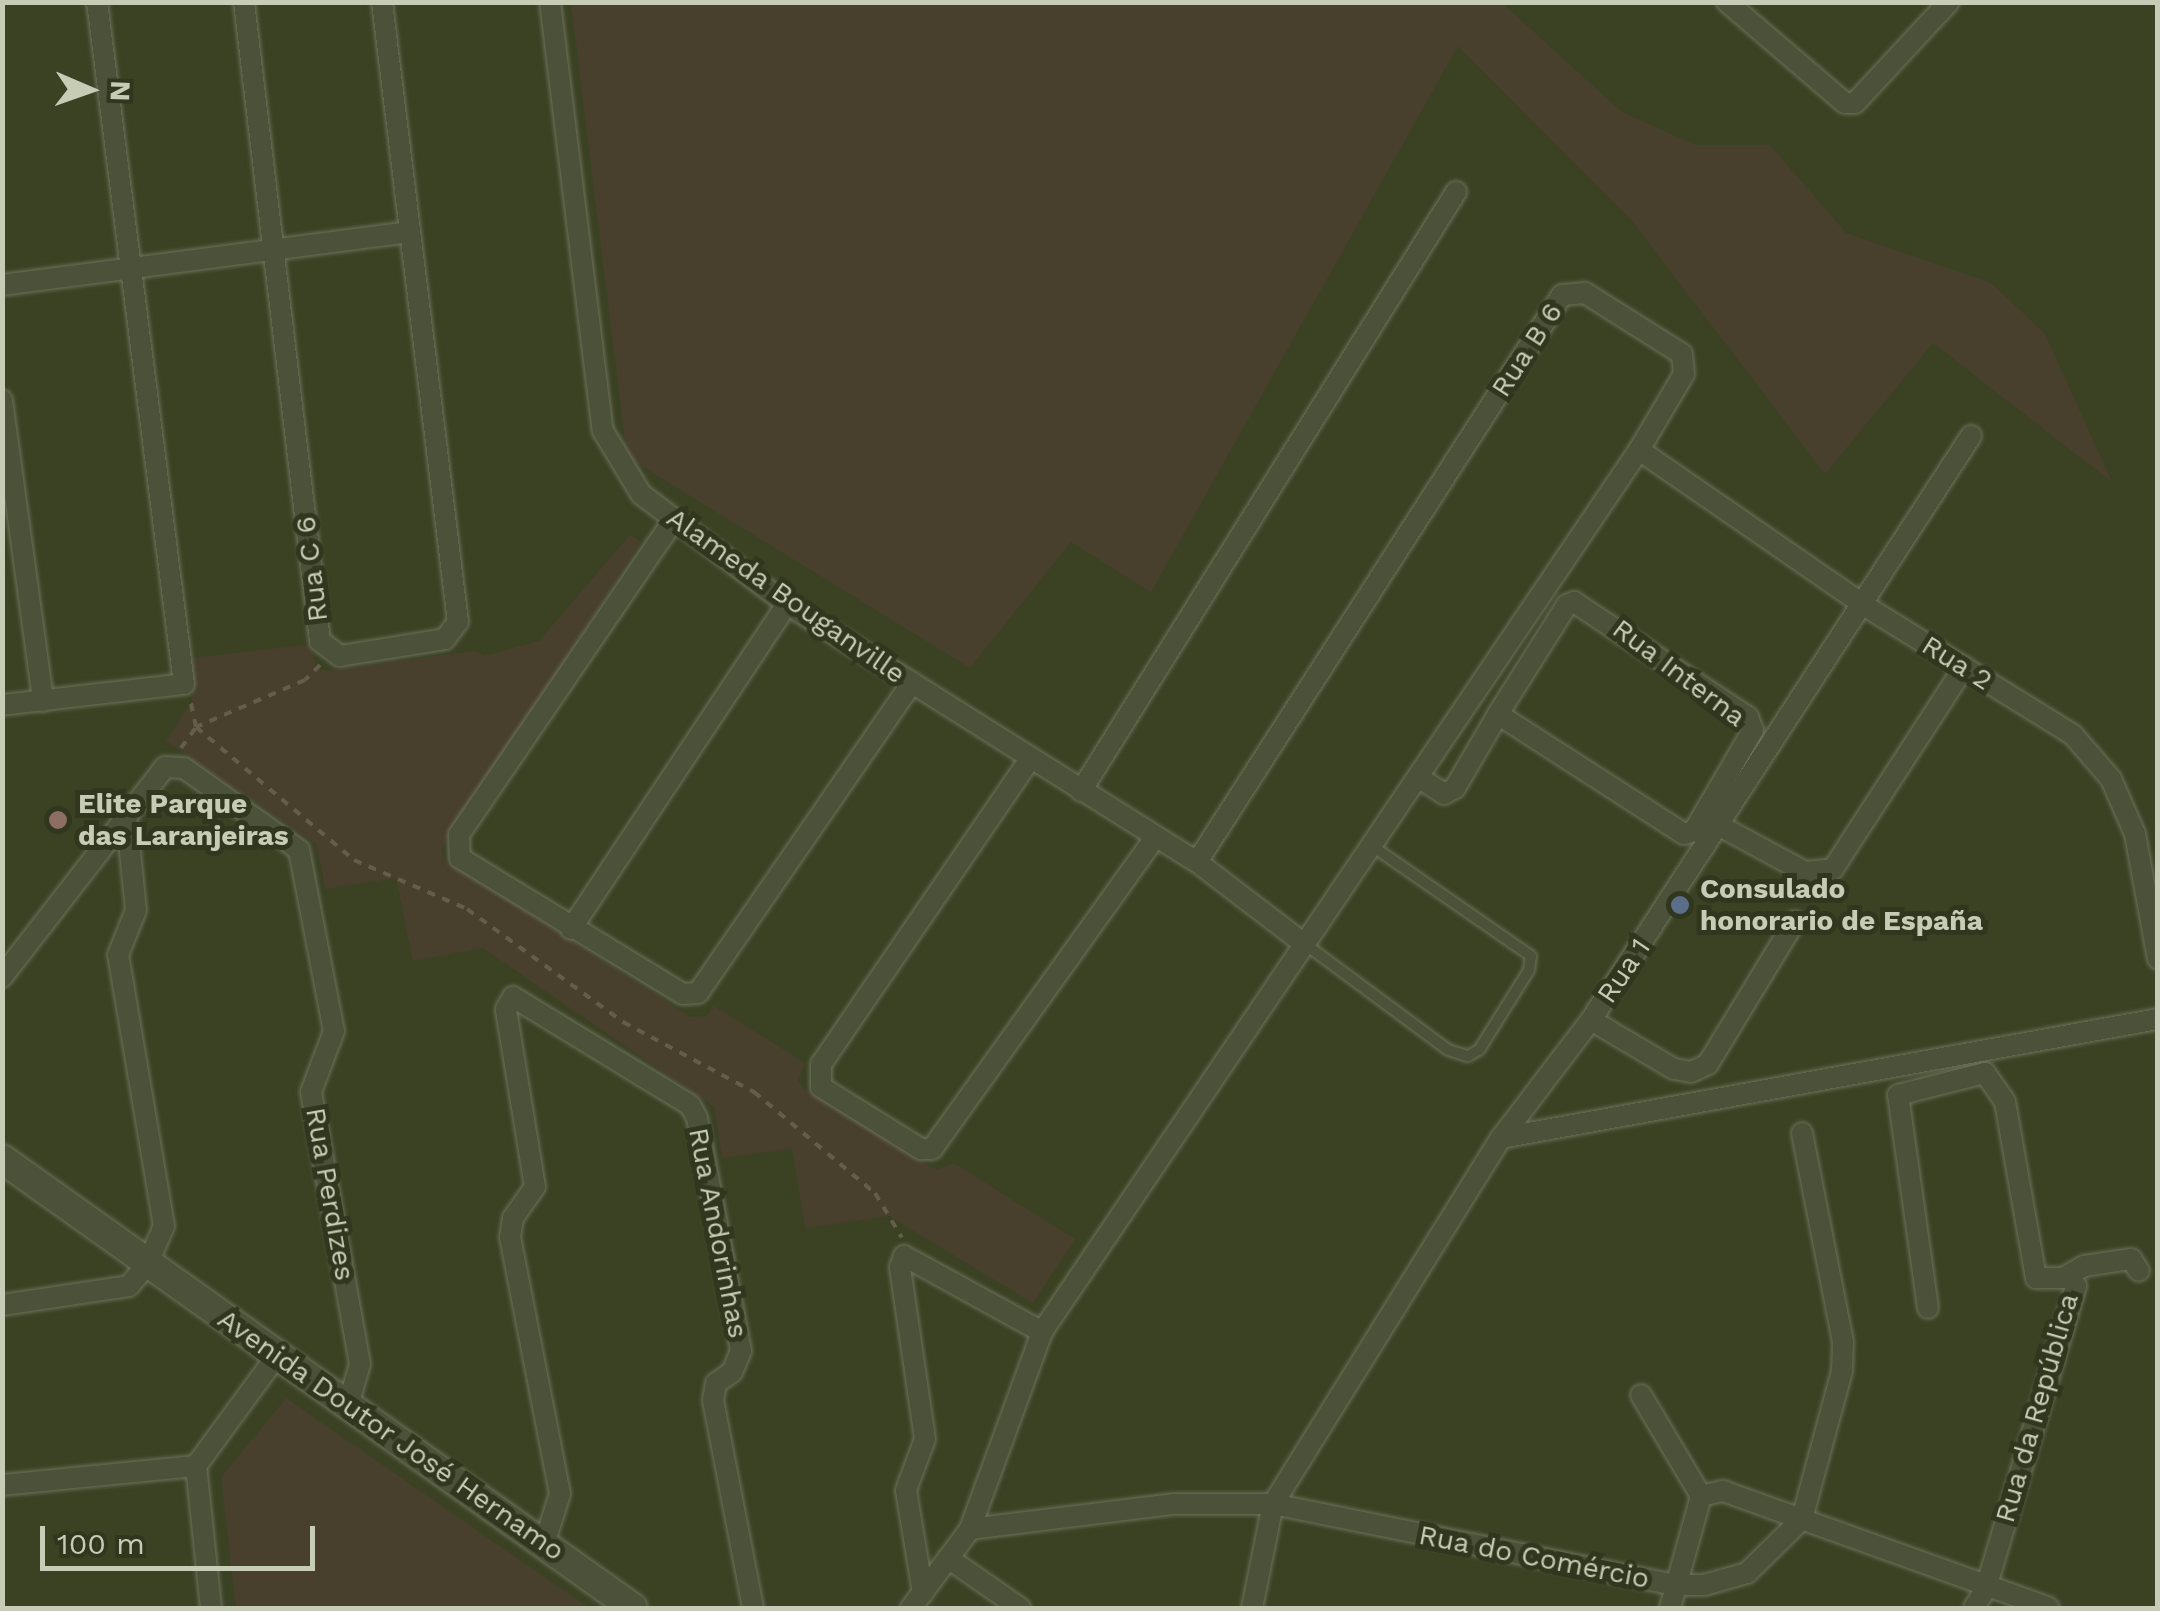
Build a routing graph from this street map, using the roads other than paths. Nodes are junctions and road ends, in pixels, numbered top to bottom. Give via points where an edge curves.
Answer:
1 (97, 2) edge
2 (244, 2) edge
3 (382, 2) edge
4 (550, 2) edge
5 (1728, 2) edge
6 (1949, 2) edge
7 (1456, 192) dead end
8 (410, 232) junction
9 (275, 251) junction
10 (132, 269) junction
11 (2, 286) edge
12 (2, 400) edge
13 (1971, 436) dead end
14 (1639, 450) junction
15 (673, 521) junction
16 (787, 604) junction
17 (1866, 606) junction
18 (1964, 667) junction
19 (912, 684) junction
20 (44, 701) junction
21 (2, 705) edge
22 (1498, 714) junction
23 (1030, 758) junction
24 (1418, 777) junction
25 (1081, 791) junction
26 (126, 823) junction
27 (1720, 826) junction
28 (1155, 838) junction
29 (1372, 846) junction
30 (1197, 862) junction
31 (1795, 921) dead end
32 (571, 929) junction
33 (1304, 943) junction
34 (2158, 959) edge
35 (2, 977) edge
36 (2158, 1019) edge
37 (1592, 1020) junction
38 (1802, 1134) dead end
39 (1501, 1138) junction
40 (2, 1158) edge
41 (148, 1263) junction
42 (2139, 1271) dead end
43 (2065, 1277) junction
44 (2, 1306) edge
45 (1928, 1308) dead end
46 (1042, 1332) junction
47 (278, 1354) junction
48 (1641, 1394) dead end
49 (348, 1405) junction
50 (196, 1466) junction
51 (2, 1485) edge
52 (1701, 1496) junction
53 (1273, 1504) junction
54 (1802, 1519) junction
55 (970, 1529) junction
56 (544, 1544) junction
57 (948, 1558) junction
58 (1674, 1585) junction
59 (1986, 1588) junction
60 (917, 1601) edge
61 (211, 1608) edge
62 (634, 1608) edge
63 (753, 1608) edge
64 (1020, 1608) edge
65 (1252, 1608) edge
66 (1670, 1608) edge
67 (1974, 1608) edge
68 (2049, 1608) edge

1 - 10 street
2 - 9 street, Rua C 6
3 - 8 street, Rua C 6
4 - 15 street, Alameda Bouganville via 603,431 641,494
5 - 6 street via 1845,103 1863,99
7 - 25 street
8 - 9 street
8 - 9 street, Rua C 6 via 458,622 445,639 332,654 320,641
9 - 10 street
10 - 11 street
10 - 20 street via 184,684
12 - 20 street
13 - 17 street, Rua 1
14 - 17 street, Rua 2
14 - 24 street, Rua B 6
14 - 30 street, Rua B 6 via 1684,374 1682,354 1585,293 1562,294
15 - 16 street, Alameda Bouganville
15 - 32 street via 456,844 460,858
16 - 19 street, Alameda Bouganville
16 - 32 street
17 - 18 street, Rua 2
17 - 27 street, Rua 1
18 - 27 street via 1833,869 1805,872
18 - 34 street, Rua 2 via 2073,736 2111,779 2144,862
19 - 23 street, Alameda Bouganville
19 - 32 street via 698,993 683,994
20 - 21 street
22 - 22 street, Rua Interna via 1684,834 1694,831 1753,730 1748,717 1574,602
22 - 24 street, Rua Interna via 1450,792
23 - 25 street, Alameda Bouganville
23 - 28 street via 822,1064 821,1087 932,1149
24 - 29 street, Rua B 6
25 - 28 street, Alameda Bouganville
26 - 35 street
26 - 41 street via 136,910 118,955 164,1226
26 - 49 street, Rua Perdizes via 165,767 184,768 303,860 334,1031 312,1092 360,1364
27 - 37 street, Rua 1
28 - 30 street, Alameda Bouganville
29 - 33 street, Rua B 6
29 - 33 lane via 1531,956 1529,970 1479,1050 1468,1056 1448,1050
30 - 33 street, Alameda Bouganville
31 - 37 street via 1708,1064 1691,1072 1674,1068
33 - 46 street, Rua B 6
36 - 39 street
37 - 39 street, Rua 1
38 - 54 street, Rua do Comércio via 1843,1342 1842,1372
39 - 53 street, Rua 1
40 - 41 street, Avenida Doutor José Hernamo
41 - 44 street via 129,1286
41 - 47 street, Avenida Doutor José Hernamo
42 - 43 street via 2131,1258 2084,1266
43 - 45 street, Rua da República via 2040,1280 2034,1273 1997,1082 1985,1073 1917,1088 1900,1092 1897,1100
43 - 59 street, Rua da República via 2076,1286
46 - 55 street, Rua B 6
46 - 60 street via 912,1255 900,1267 925,1439 906,1490
47 - 49 street, Avenida Doutor José Hernamo
47 - 50 street
48 - 52 street
49 - 56 street, Avenida Doutor José Hernamo
50 - 51 street
50 - 61 street
52 - 54 street via 1723,1491
52 - 58 street
53 - 55 street, Rua do Comércio via 1174,1504
53 - 58 street, Rua do Comércio
53 - 65 street
54 - 58 street, Rua do Comércio via 1747,1574 1704,1586
54 - 59 street
55 - 57 street, Rua B 6
56 - 62 street, Avenida Doutor José Hernamo
56 - 63 street, Rua Andorinhas via 560,1494 510,1237 513,1218 535,1187 506,1009 519,997 690,1105 697,1118 741,1352 732,1372 716,1383 713,1400
57 - 60 street, Rua B 6
57 - 64 street
58 - 66 street
59 - 67 street, Rua da República
59 - 68 street

